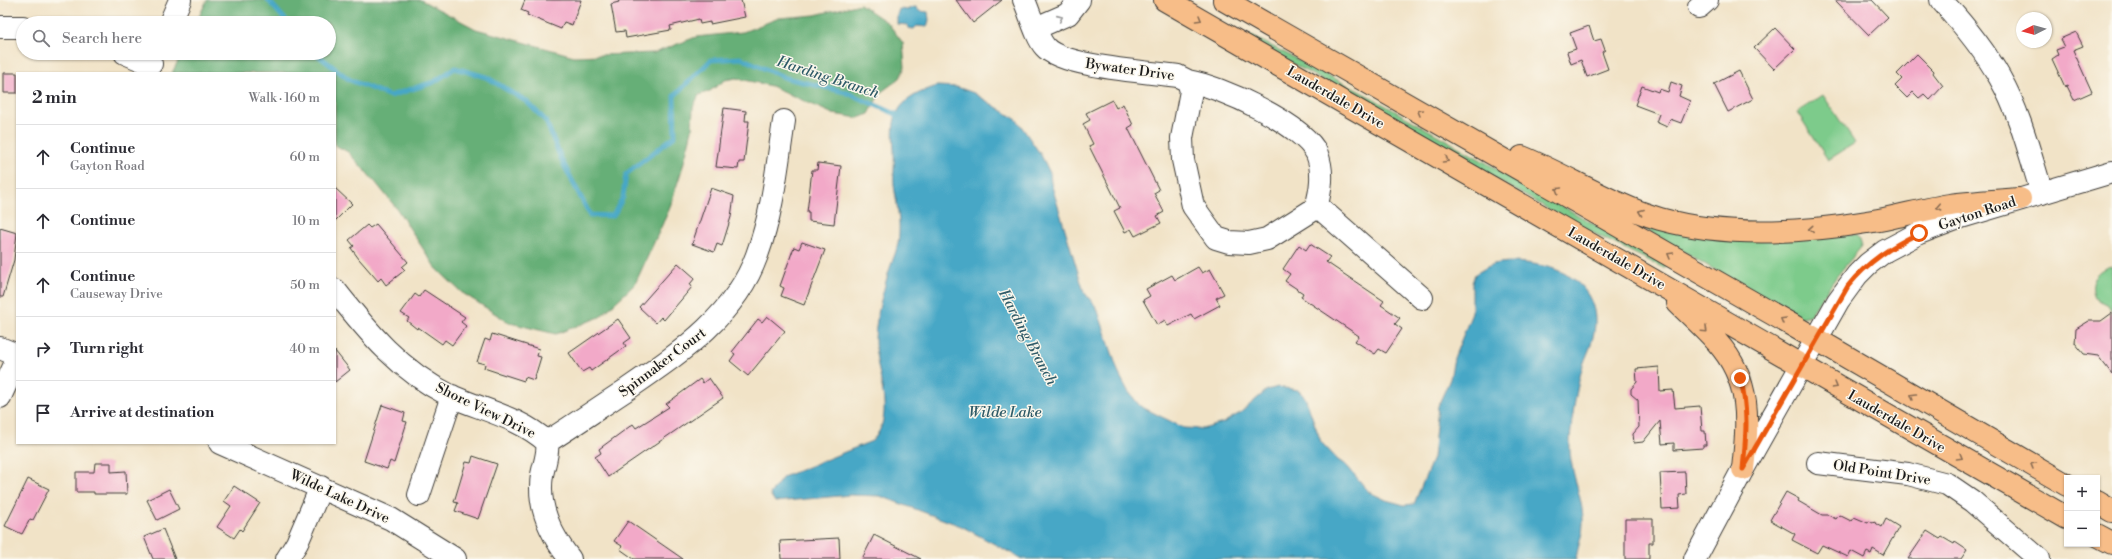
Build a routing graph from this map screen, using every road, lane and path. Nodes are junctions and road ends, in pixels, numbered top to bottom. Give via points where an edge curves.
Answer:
1 (180, 0) edge
2 (1024, 0) edge
3 (1079, 0) edge
4 (1165, 0) edge
5 (1224, 0) edge
6 (1942, 0) edge
7 (173, 16) edge
8 (0, 27) edge
9 (16, 27) edge
10 (1036, 28) junction
11 (1188, 81) junction
12 (784, 121) dead end
13 (1440, 123) junction
14 (2112, 172) edge
15 (2042, 193) junction
16 (2020, 199) junction
17 (1316, 208) junction
18 (1658, 282) junction
19 (336, 291) edge
20 (1422, 298) dead end
21 (1817, 339) junction
22 (0, 348) edge
23 (16, 355) edge
24 (16, 362) edge
25 (1802, 366) junction
26 (452, 396) junction
27 (0, 397) edge
28 (547, 442) junction
29 (222, 444) edge
30 (1818, 463) dead end
31 (1743, 469) junction
32 (2064, 483) edge
33 (321, 487) junction
34 (419, 495) dead end
35 (2100, 504) edge
36 (2112, 510) edge
37 (2064, 516) edge
38 (2100, 537) edge
39 (2112, 543) edge
40 (566, 557) edge
41 (287, 559) edge
42 (455, 559) edge
43 (1695, 559) edge
44 (2039, 559) edge

1 - 7 street
2 - 10 street, Bywater Drive
10 -> 3 street via 1068,14
4 -> 18 main road, Lauderdale Drive
13 -> 5 main road, Lauderdale Drive
6 - 15 street via 1981,47 2001,79 2016,112
8 - 9 street
10 - 11 street, Bywater Drive via 1044,46 1061,58 1178,76
11 - 17 street via 1224,91 1269,114 1308,141 1316,153 1322,184
11 - 17 street, Bywater Drive via 1190,91 1182,138 1183,160 1193,206 1216,238 1229,242 1249,243 1267,239
12 - 28 street, Spinnaker Court via 767,224 757,256 746,280 733,299 706,330 670,360
16 -> 13 main road via 1949,205 1866,222 1812,229 1739,230 1690,226 1622,205 1551,169
21 -> 13 main road, Lauderdale Drive
14 - 15 street, Gayton Road
15 - 16 street, Gayton Road
16 - 21 street, Gayton Road via 1941,224 1885,251 1868,264 1848,286
17 - 20 street via 1322,210
18 - 25 main road, Lauderdale Drive
18 -> 31 main road via 1717,341 1740,378 1748,420
19 - 26 street, Shore View Drive via 372,337 400,363
21 - 25 street, Gayton Road
32 -> 21 main road, Lauderdale Drive
22 - 23 street
24 - 27 street
25 - 31 street, Gayton Road
25 -> 37 main road, Lauderdale Drive
26 - 28 street, Shore View Drive via 513,419 539,434
26 - 34 street
28 - 40 street, Shore View Drive via 541,501 550,527
29 - 33 street, Wilde Lake Drive
30 - 44 street, Old Point Drive via 1908,474 1947,484 1972,501
31 - 43 street, Gayton Road
33 - 41 street via 297,543
33 - 42 street, Wilde Lake Drive via 391,519
35 - 36 main road
38 - 39 main road

